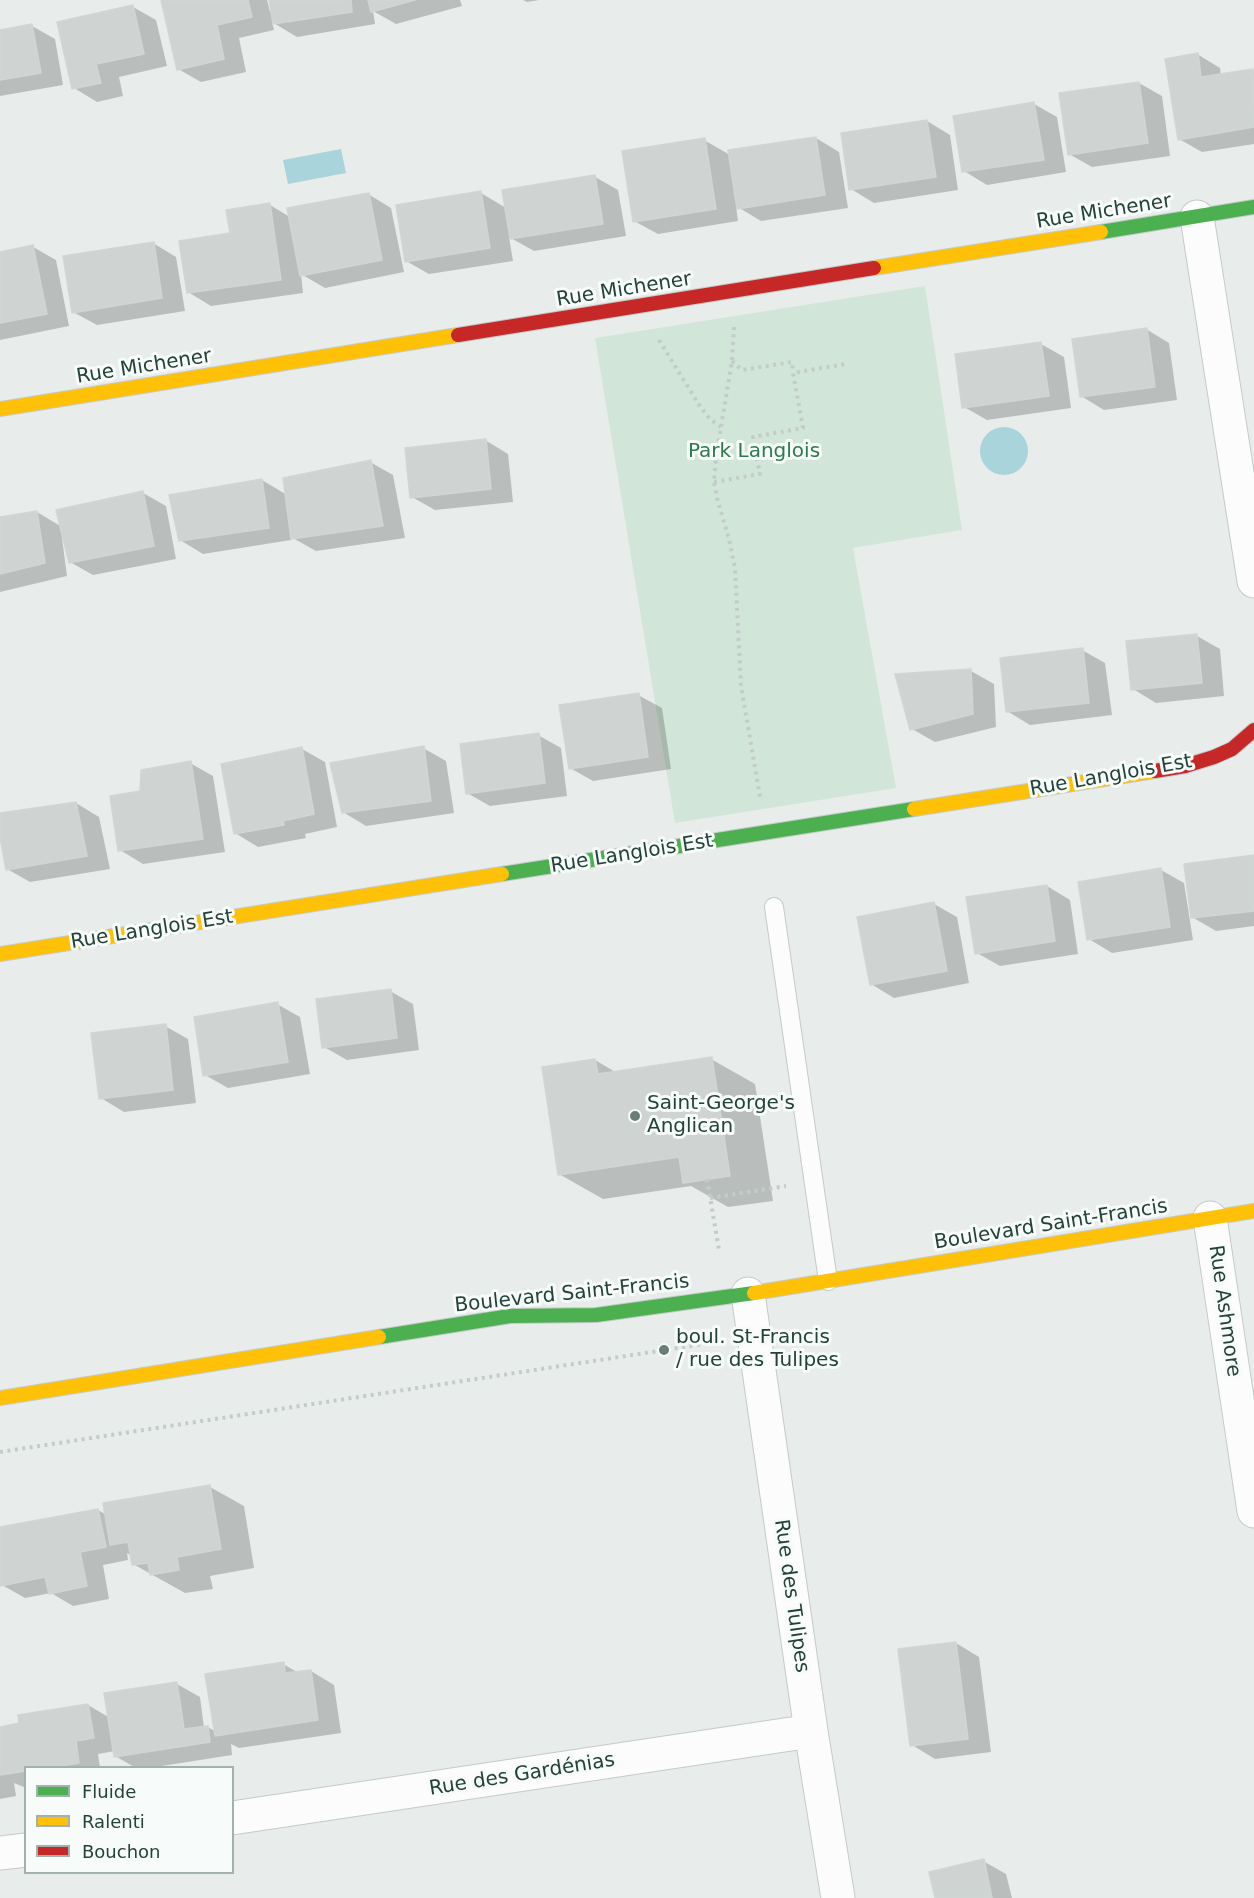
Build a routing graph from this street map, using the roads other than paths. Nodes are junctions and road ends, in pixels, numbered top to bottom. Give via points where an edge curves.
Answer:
1 (1254, 207) edge
2 (1197, 217) junction
3 (0, 409) edge
4 (1254, 581) edge
5 (1254, 730) edge
6 (774, 907) dead end
7 (0, 954) edge
8 (1254, 1211) edge
9 (1210, 1218) junction
10 (828, 1281) junction
11 (748, 1294) junction
12 (0, 1398) edge
13 (1254, 1511) edge
14 (811, 1731) junction
15 (234, 1818) edge
16 (24, 1850) edge
17 (0, 1853) edge
18 (838, 1898) edge

1 - 2 street, Rue Michener
2 - 3 street, Rue Michener
2 - 4 street
5 - 7 street, Rue Langlois Est via 1232,748 1185,766
6 - 10 lane
8 - 9 street, Boulevard Saint-Francis
9 - 10 street, Boulevard Saint-Francis
9 - 13 street, Rue Ashmore
10 - 11 street, Boulevard Saint-Francis
11 - 12 street, Boulevard Saint-Francis via 596,1315 510,1316
11 - 14 street, Rue des Tulipes
14 - 15 street, Rue des Gardénias
14 - 18 street, Rue des Tulipes
16 - 17 street

